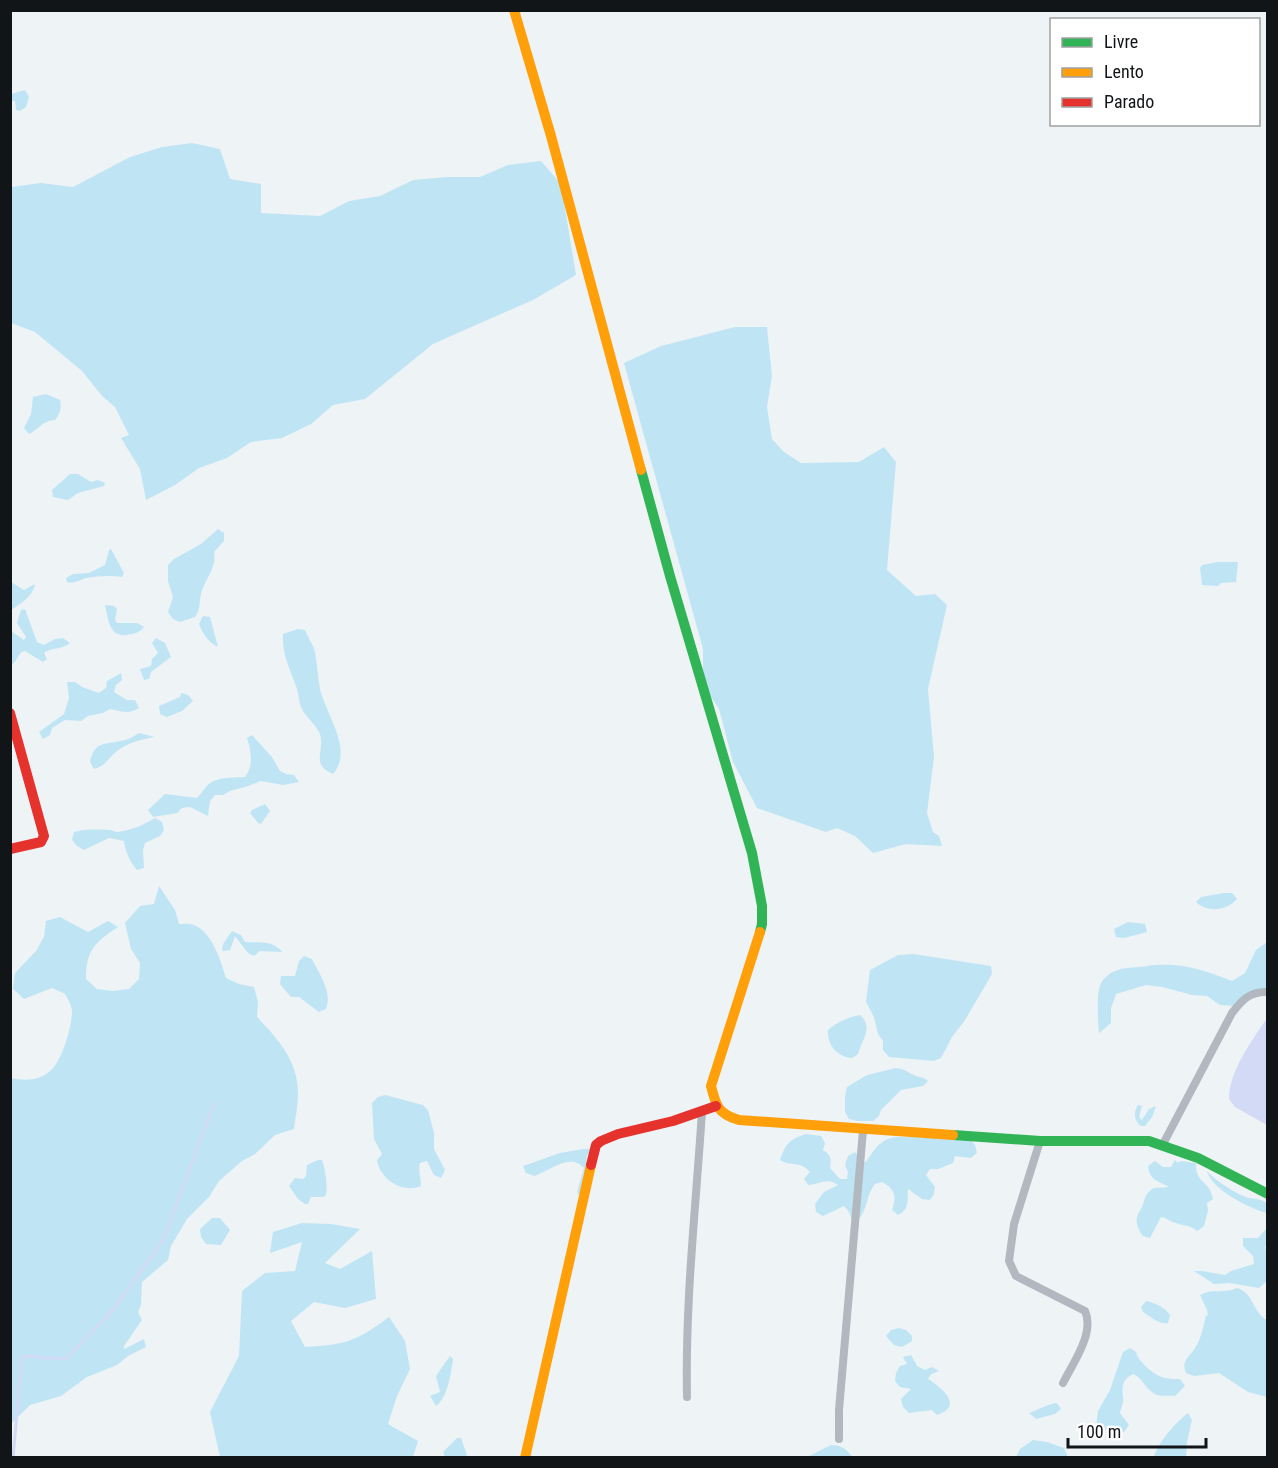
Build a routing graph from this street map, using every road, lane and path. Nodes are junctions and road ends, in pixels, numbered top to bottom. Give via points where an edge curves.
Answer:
1 (514, 10) edge
2 (10, 713) edge
3 (10, 849) edge
4 (1268, 992) edge
5 (716, 1106) junction
6 (702, 1111) junction
7 (862, 1130) junction
8 (1040, 1141) junction
9 (1162, 1146) junction
10 (1268, 1194) edge
11 (1063, 1383) dead end
12 (687, 1397) dead end
13 (839, 1439) dead end
14 (525, 1458) edge

1 - 5 street via 759,888 762,924 711,1086
2 - 3 street via 44,836 41,842
4 - 9 street via 1257,992 1244,999 1232,1013
5 - 6 street
5 - 7 street via 728,1117 739,1120
6 - 12 street via 692,1227
6 - 14 street via 599,1140 596,1145
7 - 8 street
7 - 13 street
8 - 9 street via 1126,1140
8 - 11 street via 1014,1224 1009,1261 1016,1276 1085,1311 1086,1334
9 - 10 street via 1198,1158

